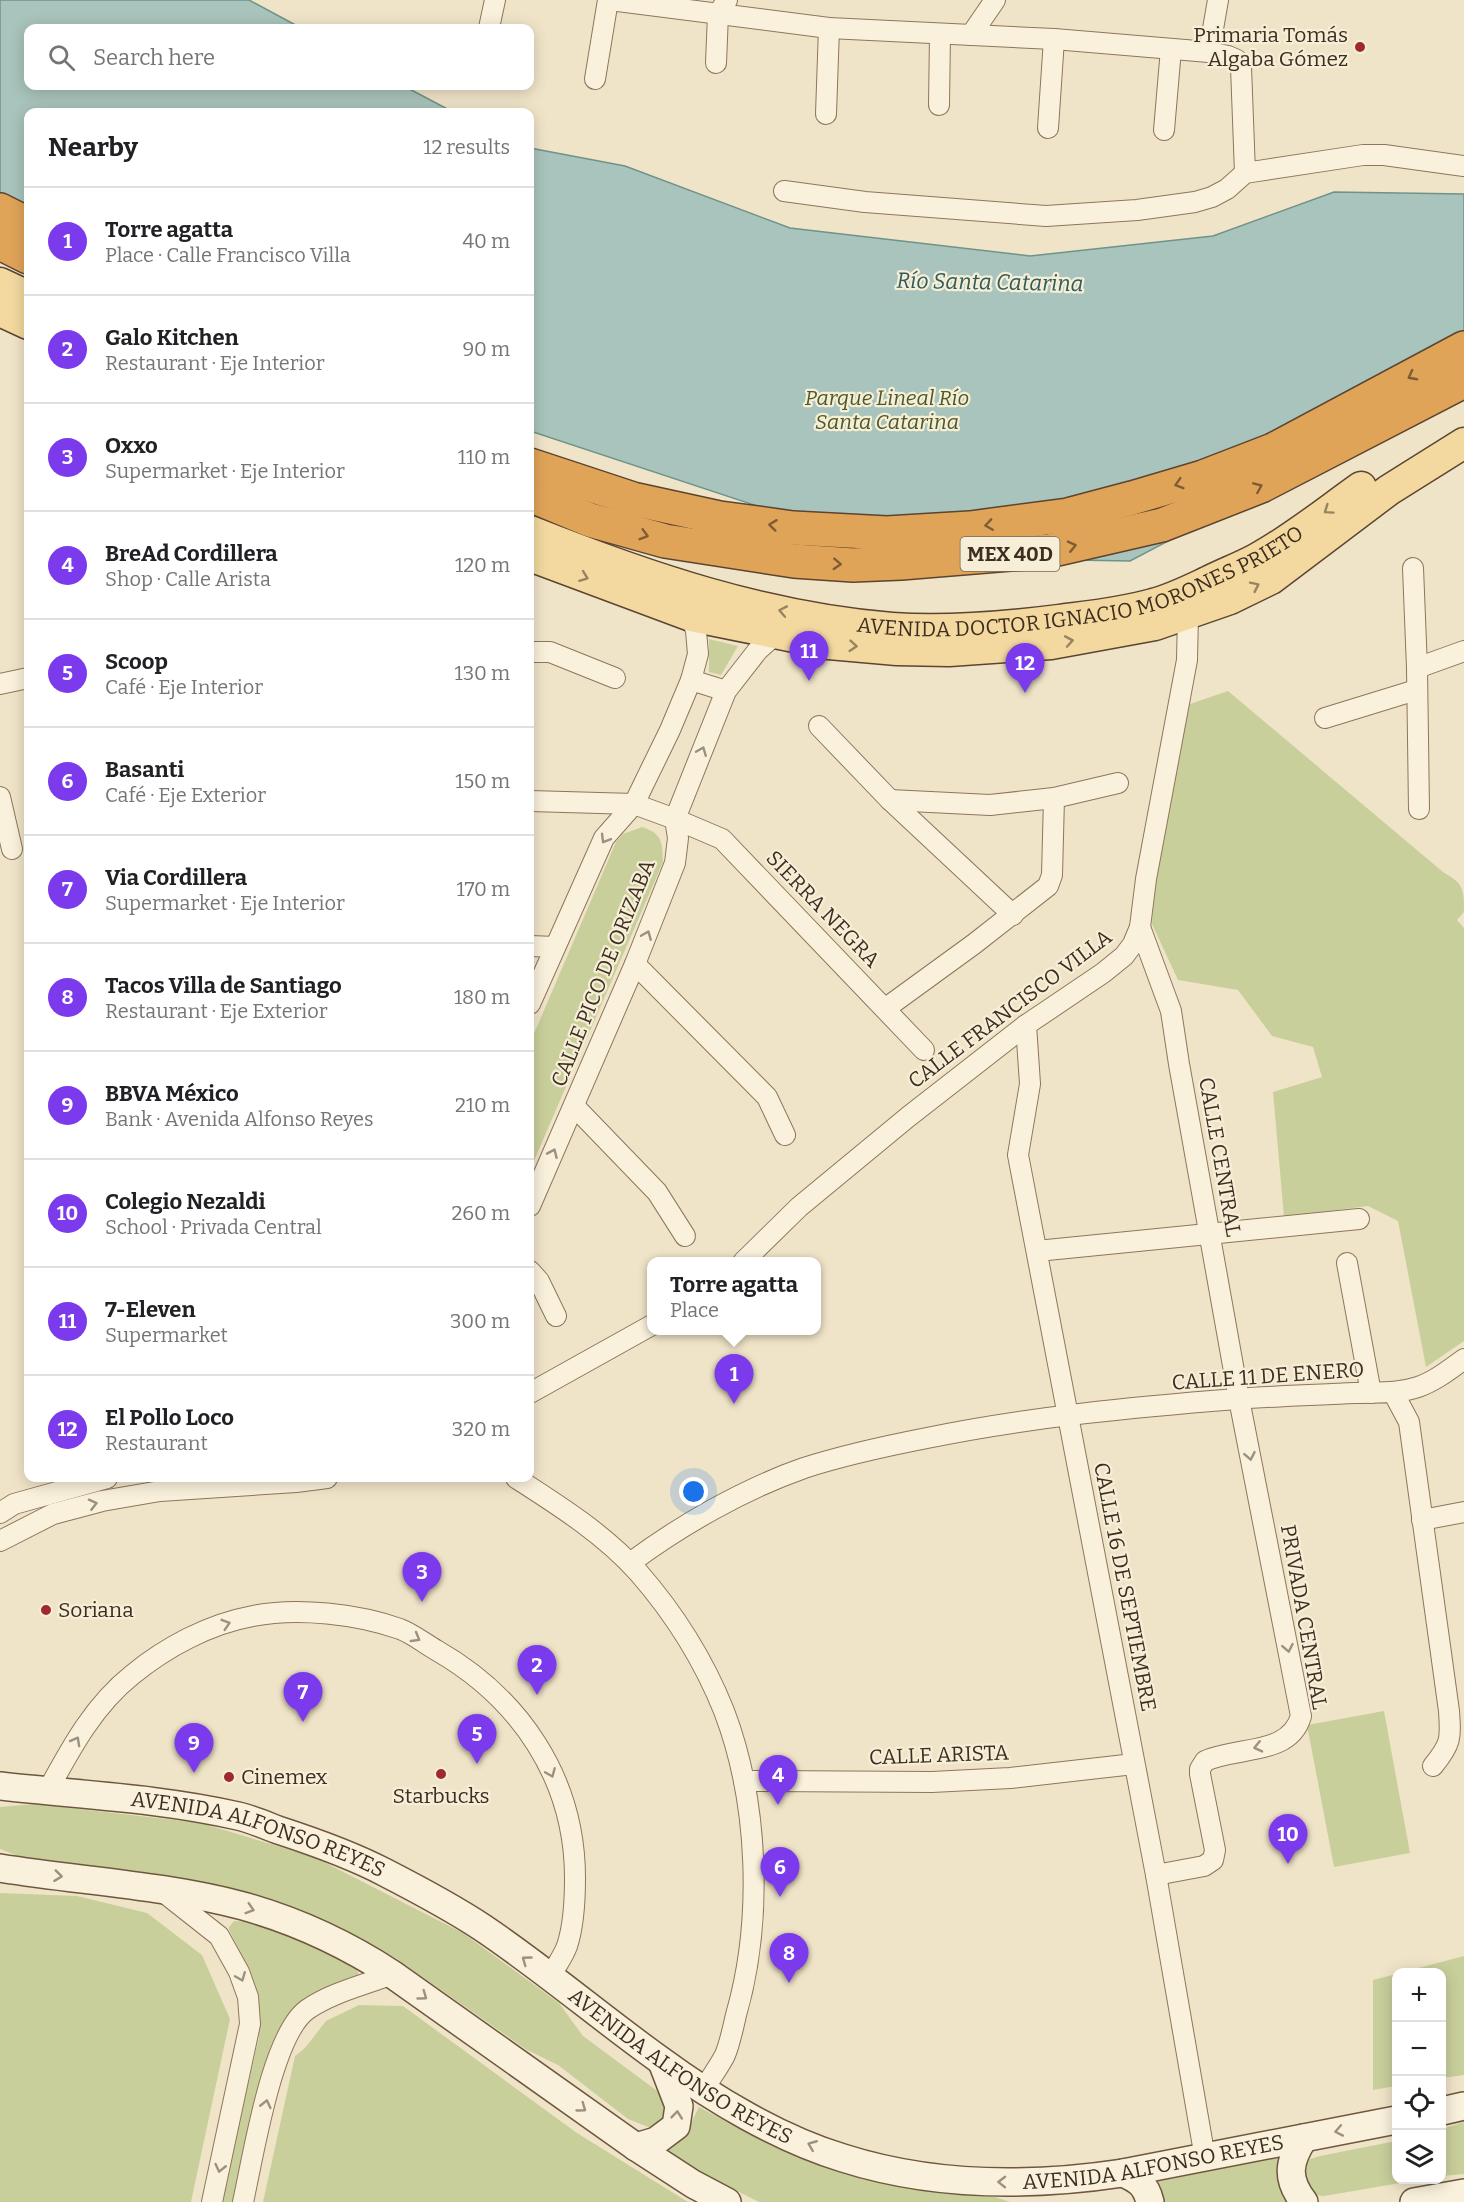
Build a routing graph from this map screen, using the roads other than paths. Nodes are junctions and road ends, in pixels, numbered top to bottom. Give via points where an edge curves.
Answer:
1 (495, 0) edge
2 (609, 0) edge
3 (995, 0) edge
4 (1218, 0) edge
5 (723, 7) edge
6 (490, 24) edge
7 (829, 28) junction
8 (940, 34) junction
9 (971, 35) junction
10 (1054, 39) junction
11 (1171, 49) junction
12 (1209, 52) junction
13 (716, 63) dead end
14 (595, 79) dead end
15 (939, 105) dead end
16 (826, 114) dead end
17 (1048, 128) dead end
18 (1164, 130) dead end
19 (1464, 166) edge
20 (1245, 173) junction
21 (784, 191) dead end
22 (0, 210) edge
23 (24, 222) edge
24 (0, 243) edge
25 (24, 255) edge
26 (0, 283) edge
27 (24, 294) edge
28 (0, 311) edge
29 (24, 322) edge
30 (1464, 348) edge
31 (1464, 381) edge
32 (1464, 420) edge
33 (1464, 443) edge
34 (534, 466) edge
35 (534, 497) edge
36 (534, 533) edge
37 (534, 557) edge
38 (1413, 568) dead end
39 (1188, 615) junction
40 (691, 616) junction
41 (776, 633) junction
42 (1464, 651) edge
43 (534, 652) edge
44 (1417, 668) junction
45 (615, 678) dead end
46 (24, 679) edge
47 (691, 680) junction
48 (0, 684) edge
49 (1416, 690) junction
50 (726, 691) junction
51 (1325, 718) dead end
52 (819, 726) dead end
53 (1118, 783) dead end
54 (0, 796) edge
55 (1054, 798) junction
56 (890, 800) junction
57 (534, 801) edge
58 (634, 804) junction
59 (1419, 809) dead end
60 (675, 819) junction
61 (12, 849) dead end
62 (1013, 915) junction
63 (1140, 927) junction
64 (534, 946) edge
65 (555, 946) junction
66 (635, 964) junction
67 (534, 995) edge
68 (886, 1008) junction
69 (1026, 1025) junction
70 (924, 1050) dead end
71 (574, 1106) junction
72 (785, 1135) dead end
73 (534, 1197) edge
74 (1359, 1219) dead end
75 (1210, 1235) junction
76 (685, 1236) dead end
77 (1037, 1251) junction
78 (748, 1257) edge
79 (1347, 1263) dead end
80 (534, 1275) edge
81 (556, 1316) dead end
82 (647, 1327) edge
83 (1464, 1359) edge
84 (534, 1391) edge
85 (1371, 1393) junction
86 (1394, 1394) junction
87 (1239, 1399) junction
88 (1068, 1415) junction
89 (91, 1482) edge
90 (271, 1482) edge
91 (522, 1482) edge
92 (47, 1494) junction
93 (1464, 1512) edge
94 (0, 1513) edge
95 (53, 1514) junction
96 (1422, 1520) junction
97 (0, 1541) edge
98 (630, 1563) junction
99 (1134, 1764) junction
100 (1433, 1766) dead end
101 (744, 1781) junction
102 (0, 1786) edge
103 (47, 1792) junction
104 (0, 1868) edge
105 (1156, 1875) junction
106 (160, 1890) junction
107 (392, 1974) junction
108 (550, 1978) junction
109 (662, 2062) junction
110 (704, 2090) junction
111 (1464, 2106) edge
112 (1446, 2110) edge
113 (1392, 2121) edge
114 (1304, 2138) junction
115 (636, 2147) junction
116 (1205, 2158) junction
117 (1123, 2173) junction
118 (1464, 2193) edge
119 (212, 2202) edge
120 (243, 2202) edge
121 (726, 2202) edge
122 (1150, 2202) edge
123 (1304, 2202) edge
124 (1414, 2202) edge

1 - 6 street
2 - 5 street
2 - 14 street
3 - 9 street
4 - 12 street
5 - 7 street
5 - 13 street
7 - 8 street
7 - 16 street
8 - 9 street
8 - 15 street
9 - 10 street
10 - 11 street
10 - 17 street
11 - 12 street
11 - 18 street
12 - 20 street via 1237,60 1241,67
19 - 20 street via 1363,155
20 - 21 street via 1227,189 1195,202 1046,216 865,202
22 - 23 highway
24 - 25 highway
26 - 27 main road
28 - 29 main road
30 -> 34 highway, MEX 40D via 1273,450 1203,477 1068,515 970,528 887,533 793,528 720,518 633,499
35 -> 31 highway, MEX 40D via 590,519 665,541 794,561 853,565 1049,551 1162,525 1261,486
32 -> 36 main road, AVENIDA DOCTOR IGNACIO MORONES PRIETO via 1430,439 1257,558 1184,593 1107,614 1041,622 940,629 831,620 729,600 610,564
39 -> 33 main road, AVENIDA DOCTOR IGNACIO MORONES PRIETO via 1271,579 1389,490
37 -> 40 main road, AVENIDA DOCTOR IGNACIO MORONES PRIETO
38 - 44 street
41 -> 39 main road, AVENIDA DOCTOR IGNACIO MORONES PRIETO via 829,644 949,651 1051,644
39 - 63 street, CALLE FRANCISCO VILLA via 1187,660
40 - 41 main road, AVENIDA DOCTOR IGNACIO MORONES PRIETO
40 - 47 street via 698,654
41 - 50 street, CALLE PICO DE ORIZABA
42 - 44 street
43 - 45 street via 550,652
44 - 49 street
46 - 48 street
47 - 50 street
47 - 58 street
49 - 51 street
49 - 59 street
60 -> 50 street, CALLE PICO DE ORIZABA
52 - 56 street
53 - 55 street
54 - 61 street
55 - 56 street via 990,805
55 - 62 street via 1052,875 1048,886
56 - 62 street
57 - 58 street, SIERRA NEGRA
58 - 60 street, SIERRA NEGRA
58 -> 65 street via 604,838
66 -> 60 street, CALLE PICO DE ORIZABA via 675,863
60 - 68 street, SIERRA NEGRA via 722,839
62 - 68 street
63 - 69 street, CALLE FRANCISCO VILLA via 1124,956
63 - 75 street, CALLE CENTRAL via 1171,1011
64 - 65 street
65 - 67 street
66 - 71 street, CALLE PICO DE ORIZABA
66 - 72 street via 767,1097
68 - 70 street, SIERRA NEGRA
69 - 77 street, CALLE 16 DE SEPTIEMBRE via 1029,1084 1018,1155
69 - 78 street, CALLE FRANCISCO VILLA via 908,1116 799,1207
73 -> 71 street, CALLE PICO DE ORIZABA
71 - 76 street via 657,1192
74 - 75 street
75 - 77 street
75 - 87 street, CALLE CENTRAL
77 - 88 street, CALLE 16 DE SEPTIEMBRE
79 - 85 street
80 - 81 street
82 - 84 street
83 - 86 street, CALLE 11 DE ENERO via 1434,1380
85 - 86 street, CALLE 11 DE ENERO
85 - 87 street, CALLE 11 DE ENERO
86 - 96 street via 1409,1422
87 - 88 street, CALLE 11 DE ENERO
87 -> 105 street, PRIVADA CENTRAL via 1301,1716 1294,1732 1282,1741 1205,1761 1200,1774 1215,1850 1213,1860 1204,1866
88 - 98 street, CALLE 11 DE ENERO via 882,1447 803,1469 740,1496 652,1546
88 - 99 street, CALLE 16 DE SEPTIEMBRE
89 - 92 street
95 -> 90 street via 160,1491
91 - 98 street via 567,1511
92 - 94 street via 14,1504
92 - 95 street
93 - 96 street
95 - 97 street
96 - 100 street via 1450,1732 1448,1749
98 - 101 street via 677,1624 715,1689
99 - 101 street, CALLE ARISTA via 944,1781
99 - 105 street, CALLE 16 DE SEPTIEMBRE
101 - 110 street via 754,1881 753,1931 743,1992 726,2053
102 - 103 main road, AVENIDA ALFONSO REYES
108 -> 103 main road, AVENIDA ALFONSO REYES via 481,1927 385,1873 322,1844 239,1816
103 -> 108 street via 92,1717 130,1676 172,1646 253,1616 294,1613 350,1616 401,1630 464,1666 504,1702 549,1766 571,1830 575,1870 575,1901 567,1946
104 -> 106 main road
105 - 116 street, CALLE 16 DE SEPTIEMBRE
106 -> 107 main road via 243,1906 294,1923 355,1950
106 -> 119 street via 219,1936 248,1997 250,2024
107 -> 115 main road
120 -> 107 street via 274,2068 291,2027 306,2010 332,1996
108 - 109 main road, AVENIDA ALFONSO REYES
109 - 110 main road, AVENIDA ALFONSO REYES
115 -> 109 main road via 656,2140 676,2126 679,2106
117 -> 110 main road, AVENIDA ALFONSO REYES via 1027,2183 963,2182 903,2172 843,2158 771,2129
111 - 112 main road
113 -> 114 main road, AVENIDA ALFONSO REYES
114 - 116 main road, AVENIDA ALFONSO REYES
114 - 123 main road via 1290,2162 1293,2182
115 - 121 main road
116 - 117 main road, AVENIDA ALFONSO REYES
117 - 122 main road via 1139,2180
118 - 124 main road

